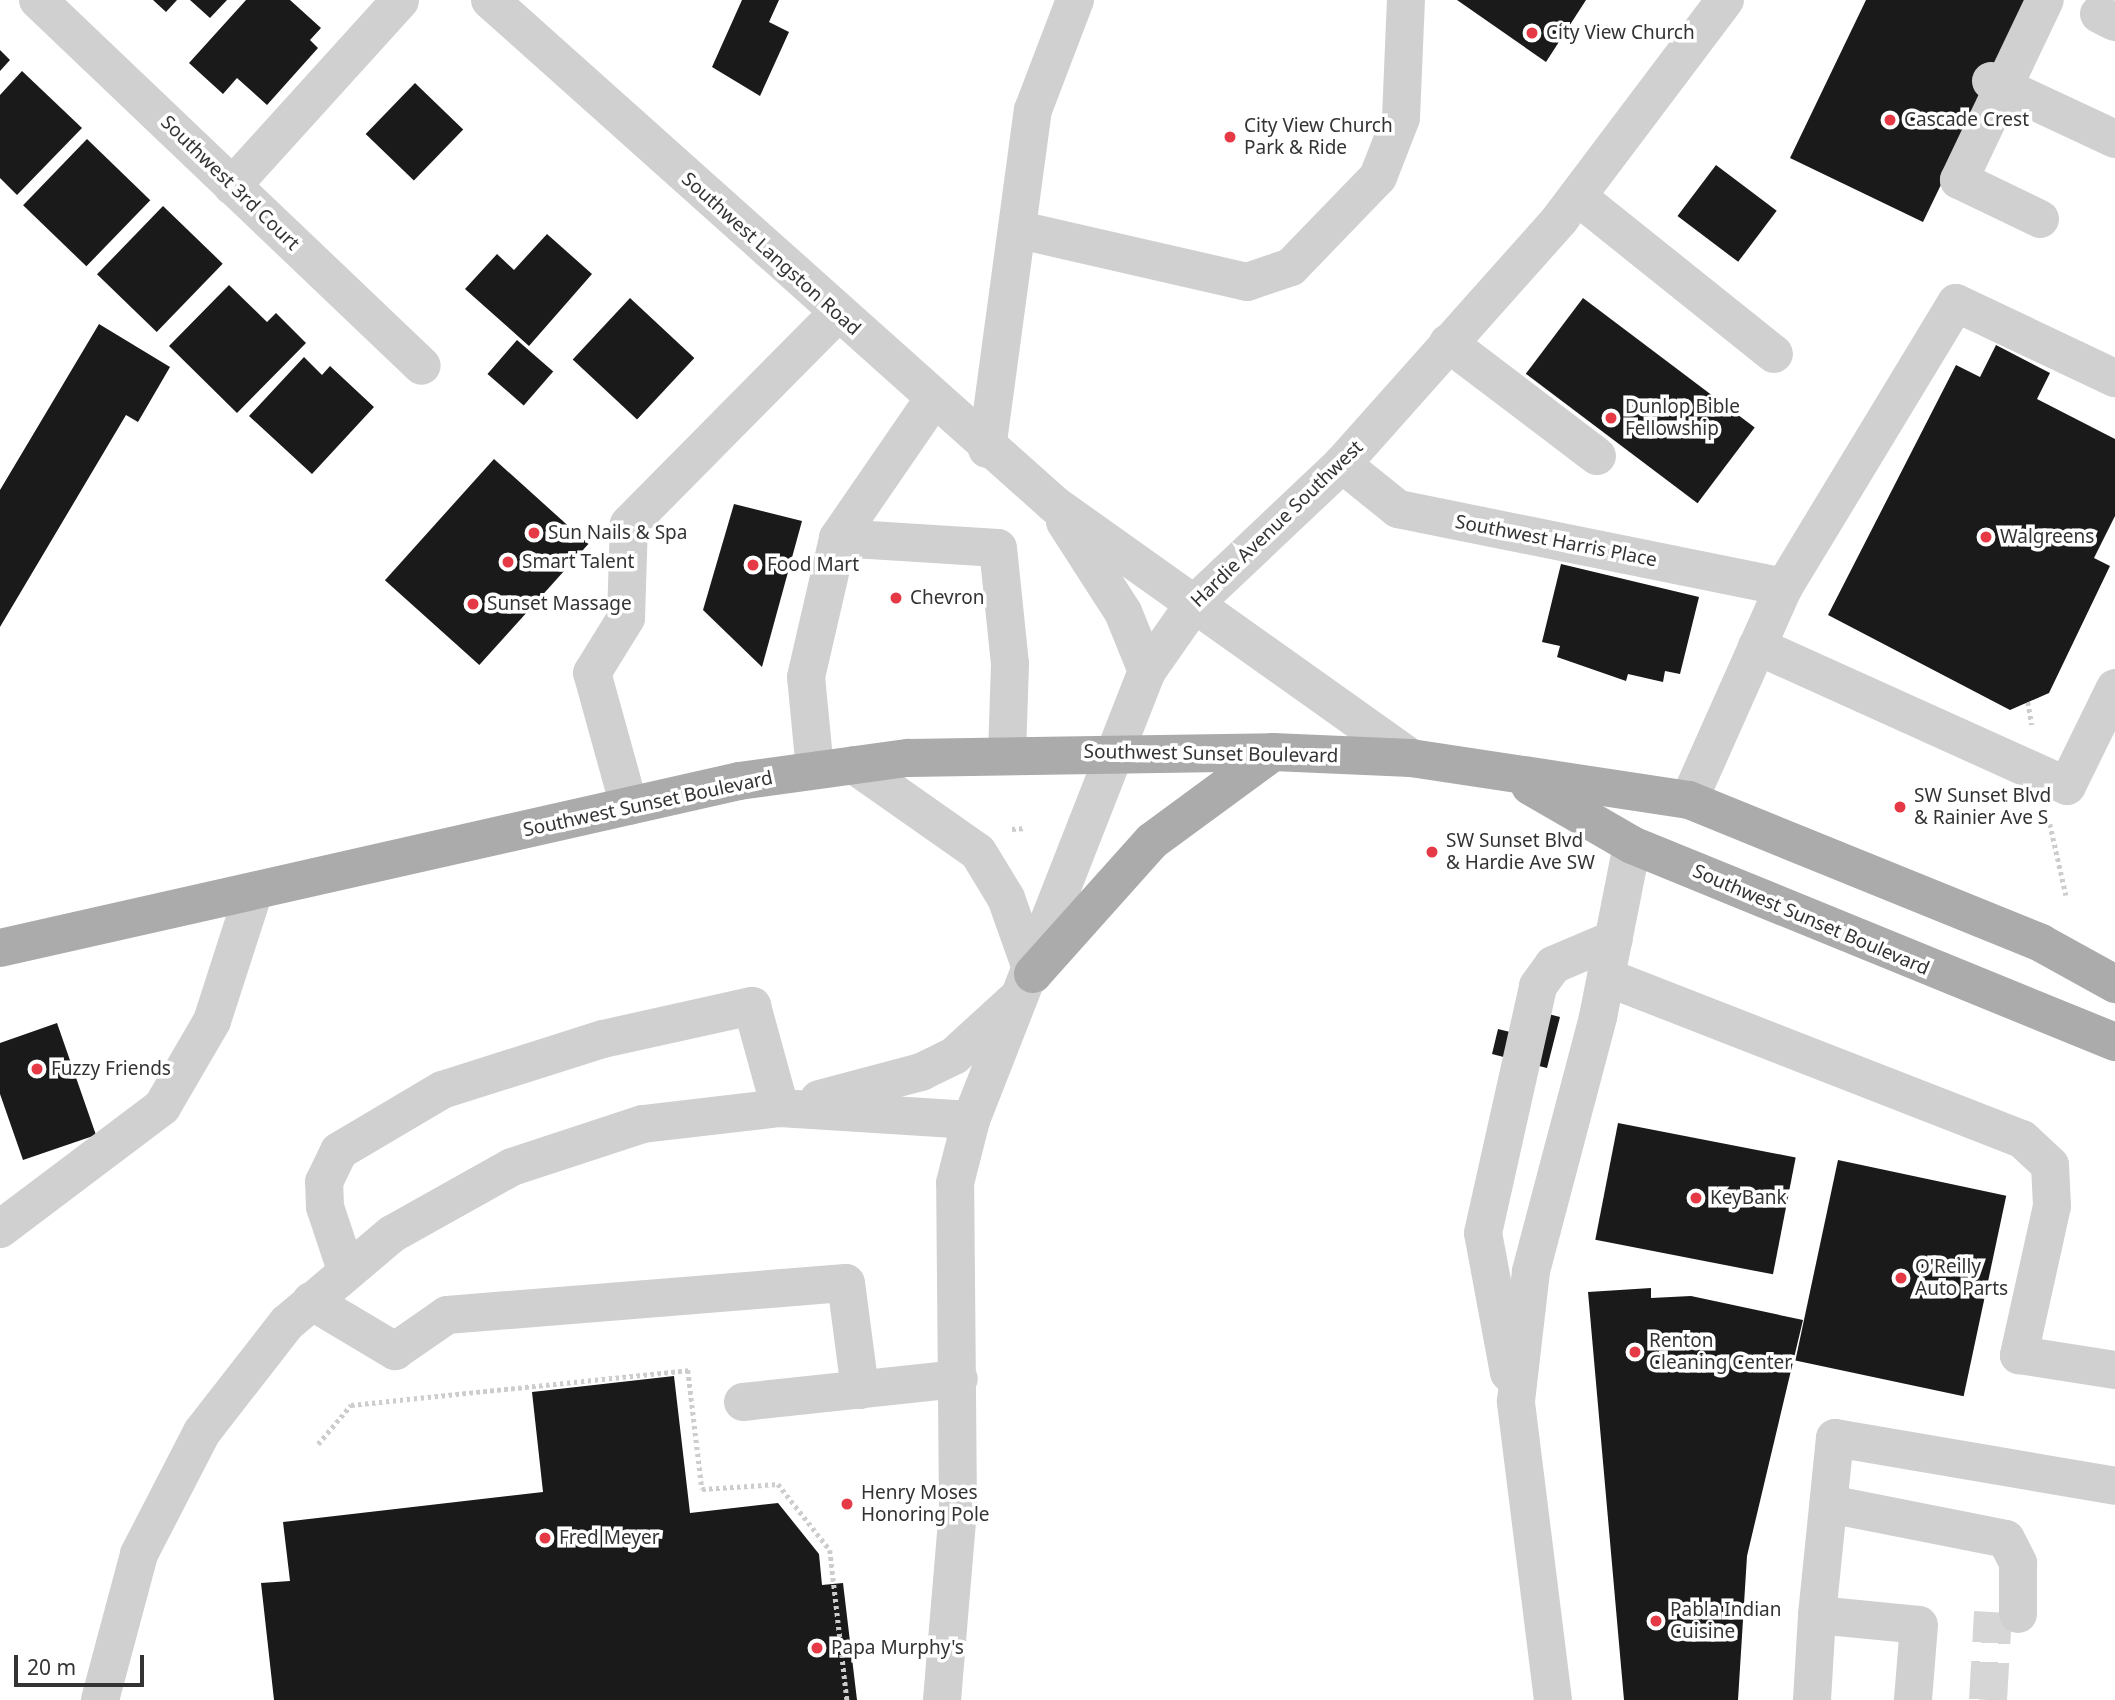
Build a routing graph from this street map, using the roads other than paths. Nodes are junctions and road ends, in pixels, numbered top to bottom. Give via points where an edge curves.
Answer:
1 (38, 0) edge
2 (490, 0) edge
3 (1075, 0) edge
4 (1406, 0) edge
5 (1725, 0) edge
6 (2045, 0) edge
7 (400, 1) edge
8 (1997, 84) junction
9 (2115, 139) edge
10 (232, 186) junction
11 (1578, 197) junction
12 (2040, 219) dead end
13 (1020, 230) junction
14 (837, 314) junction
15 (1448, 343) junction
16 (1774, 354) dead end
17 (422, 366) dead end
18 (2115, 378) edge
19 (933, 400) junction
20 (986, 449) junction
21 (1597, 456) dead end
22 (1342, 464) junction
23 (1055, 505) junction
24 (838, 538) junction
25 (1784, 587) junction
26 (1194, 604) junction
27 (1757, 646) junction
28 (1147, 671) junction
29 (2115, 688) edge
30 (1112, 751) junction
31 (1273, 752) junction
32 (1007, 755) junction
33 (1411, 758) junction
34 (854, 765) junction
35 (815, 770) junction
36 (1516, 778) junction
37 (1689, 800) junction
38 (629, 806) junction
39 (1632, 845) junction
40 (253, 894) junction
41 (1614, 939) junction
42 (0, 948) edge
43 (1033, 974) junction
44 (1606, 977) junction
45 (2115, 984) edge
46 (2115, 1042) edge
47 (780, 1108) junction
48 (971, 1120) junction
49 (0, 1229) edge
50 (346, 1270) junction
51 (311, 1301) junction
52 (2115, 1370) edge
53 (959, 1379) junction
54 (859, 1390) junction
55 (1516, 1401) junction
56 (743, 1402) dead end
57 (2115, 1486) edge
58 (1826, 1517) junction
59 (2005, 1613) tunnel mouth
60 (1817, 1615) junction
61 (100, 1700) edge
62 (942, 1700) edge
63 (1553, 1700) edge
64 (1812, 1700) edge
65 (1913, 1700) edge

1 - 10 street, Southwest 3rd Court
2 - 14 street, Southwest Langston Road
3 - 13 street via 1033,110
4 - 13 street via 1401,118 1378,177 1291,267 1247,282
5 - 11 street, Hardie Avenue Southwest
6 - 8 street
7 - 10 street
8 - 9 street
8 - 12 street via 1952,177
10 - 17 street, Southwest 3rd Court
11 - 15 street, Hardie Avenue Southwest
11 - 16 street
13 - 20 street
14 - 19 street, Southwest Langston Road
14 - 38 street via 629,524 626,618 592,673
15 - 21 street
15 - 22 street, Hardie Avenue Southwest
18 - 25 street via 1956,303
19 - 20 street, Southwest Langston Road
19 - 24 street
20 - 23 street, Southwest Langston Road
22 - 25 street, Southwest Harris Place via 1398,509
22 - 26 street, Hardie Avenue Southwest
23 - 26 street, Southwest Langston Road
23 - 28 street, Southwest Langston Road via 1123,612
24 - 32 street via 998,548 1010,664
24 - 35 street via 806,677
25 - 27 street
26 - 28 street, Hardie Avenue Southwest
26 - 33 street, Southwest Langston Road
27 - 29 street via 2067,786
27 - 37 street
28 - 30 street, Hardie Avenue Southwest
30 - 31 main road, Southwest Sunset Boulevard
30 - 32 main road, Southwest Sunset Boulevard
30 - 43 street, Hardie Avenue Southwest
31 - 33 main road, Southwest Sunset Boulevard
31 - 43 main road via 1152,841
32 - 34 main road, Southwest Sunset Boulevard
33 - 36 main road, Southwest Sunset Boulevard
34 - 35 main road, Southwest Sunset Boulevard
34 - 43 street via 978,852 1006,898
35 - 38 main road, Southwest Sunset Boulevard
36 - 37 main road, Southwest Sunset Boulevard
36 - 39 main road, Southwest Sunset Boulevard
37 - 45 main road, Southwest Sunset Boulevard via 2041,943
38 - 40 main road, Southwest Sunset Boulevard
39 - 41 street
39 - 46 main road, Southwest Sunset Boulevard
40 - 42 main road, Southwest Sunset Boulevard
40 - 49 street via 212,1021 162,1107
41 - 44 street
41 - 55 street via 1553,965 1538,986 1483,1233
43 - 47 street, Hardie Avenue Southwest via 984,1034 954,1056 921,1072
43 - 48 street, Hardie Avenue Southwest
44 - 52 street via 2022,1139 2050,1165 2052,1206 2018,1355
44 - 55 street via 1531,1270
47 - 48 street, Hardie Avenue Southwest
47 - 50 street, Hardie Avenue Southwest via 711,1113 576,1142 450,1198
47 - 50 street via 752,1006 603,1039 442,1090 339,1151 324,1182 325,1207
48 - 53 street via 955,1183
50 - 51 street, Hardie Avenue Southwest
51 - 54 street via 395,1351 447,1315 846,1283
51 - 61 street, Hardie Avenue Southwest via 241,1375 167,1492 117,1619
53 - 54 street
53 - 62 street via 958,1509
54 - 56 street
55 - 63 street
57 - 58 street via 1835,1438
58 - 59 street via 1995,1560
58 - 60 street
60 - 64 street
60 - 65 street via 1919,1625

